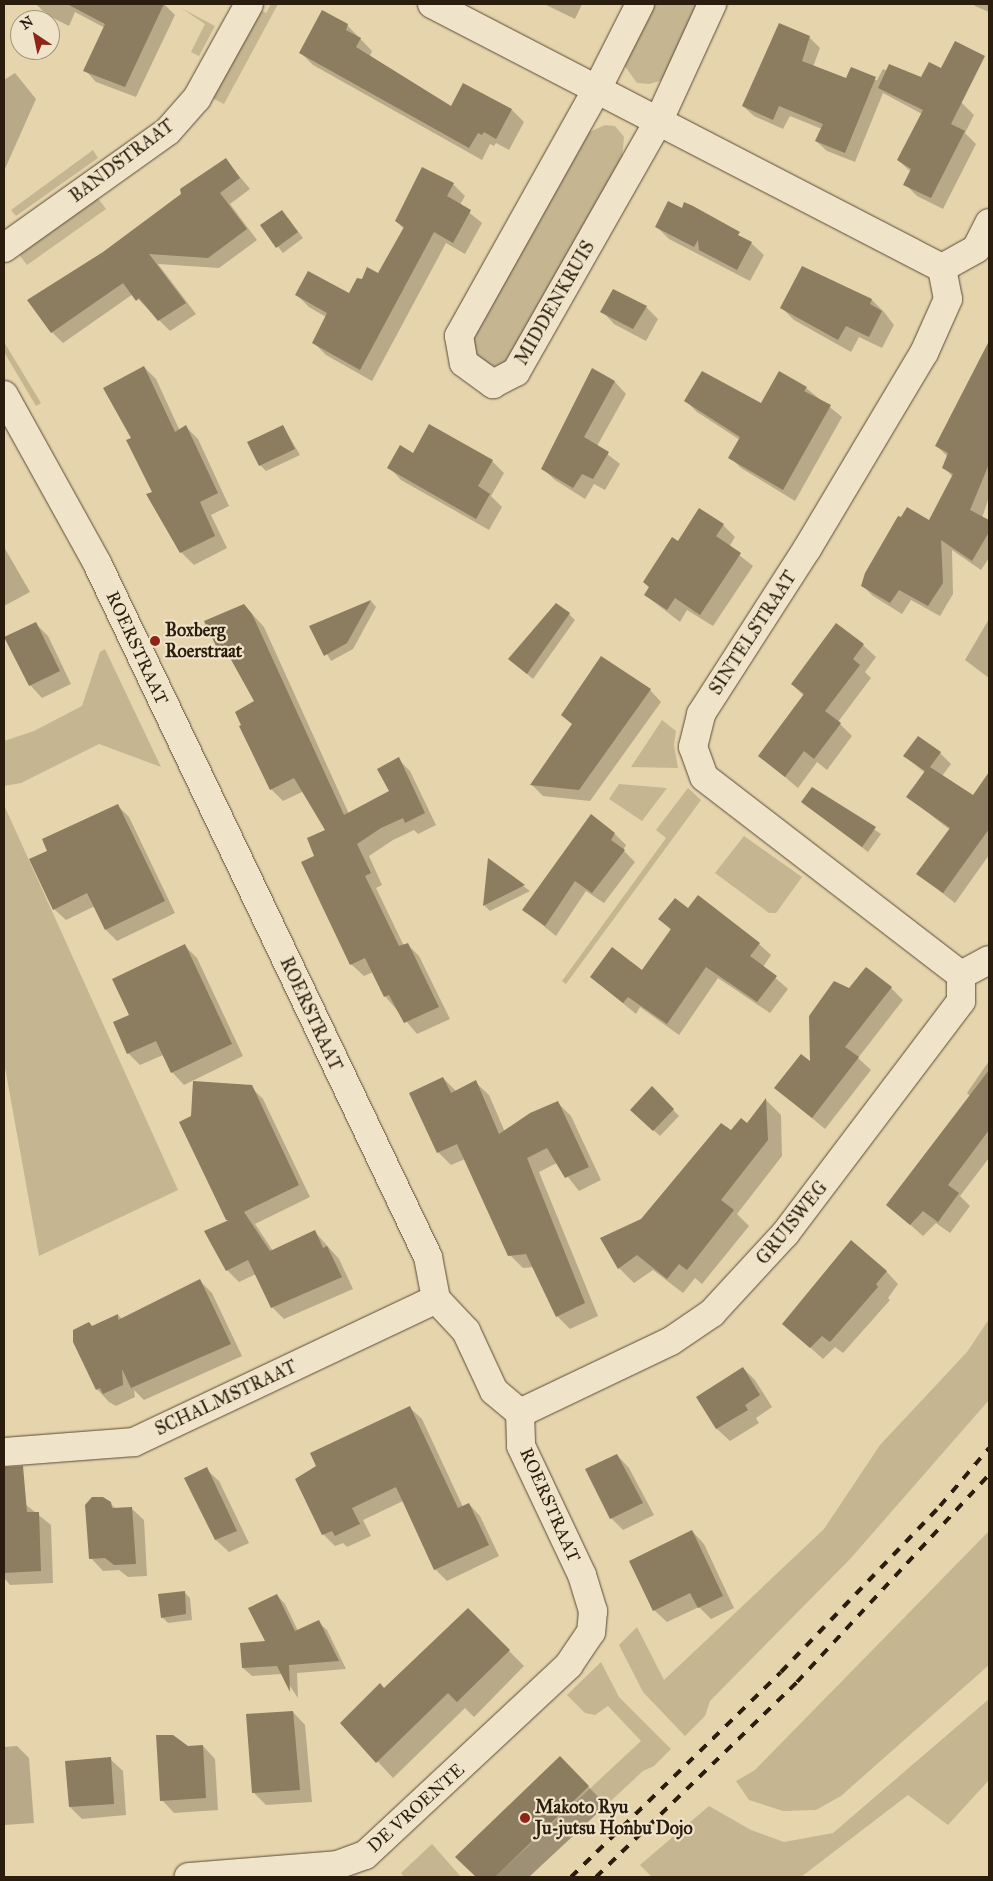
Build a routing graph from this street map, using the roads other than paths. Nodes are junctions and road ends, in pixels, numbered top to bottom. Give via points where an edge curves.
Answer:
1 (248, 4) edge
2 (432, 4) edge
3 (640, 4) edge
4 (712, 4) edge
5 (597, 89) junction
6 (659, 120) junction
7 (989, 223) edge
8 (4, 248) edge
9 (942, 268) junction
10 (4, 395) edge
11 (989, 960) edge
12 (962, 975) junction
13 (436, 1299) junction
14 (520, 1413) junction
15 (4, 1452) edge
16 (592, 1632) joint
17 (188, 1877) edge

1 - 8 street, BANDSTRAAT via 197,98 168,131
2 - 5 street
3 - 5 street, MIDDENKRUIS
4 - 6 street, MIDDENKRUIS
5 - 6 street
5 - 6 street, MIDDENKRUIS via 459,336 464,363 493,384 516,372
6 - 9 street
7 - 9 street via 976,249
9 - 12 street, SINTELSTRAAT via 948,299 924,353 807,549 701,714 693,747 704,777
10 - 13 street, ROERSTRAAT via 97,563 428,1257
11 - 12 street
12 - 14 street, GRUISWEG via 962,1001 786,1234 712,1313 671,1341
13 - 14 street via 466,1331 494,1391
13 - 15 street, SCHALMSTRAAT via 134,1442
14 - 16 street, ROERSTRAAT via 520,1446 590,1593
16 - 17 street, DE VROENTE via 569,1665 365,1855 338,1865

